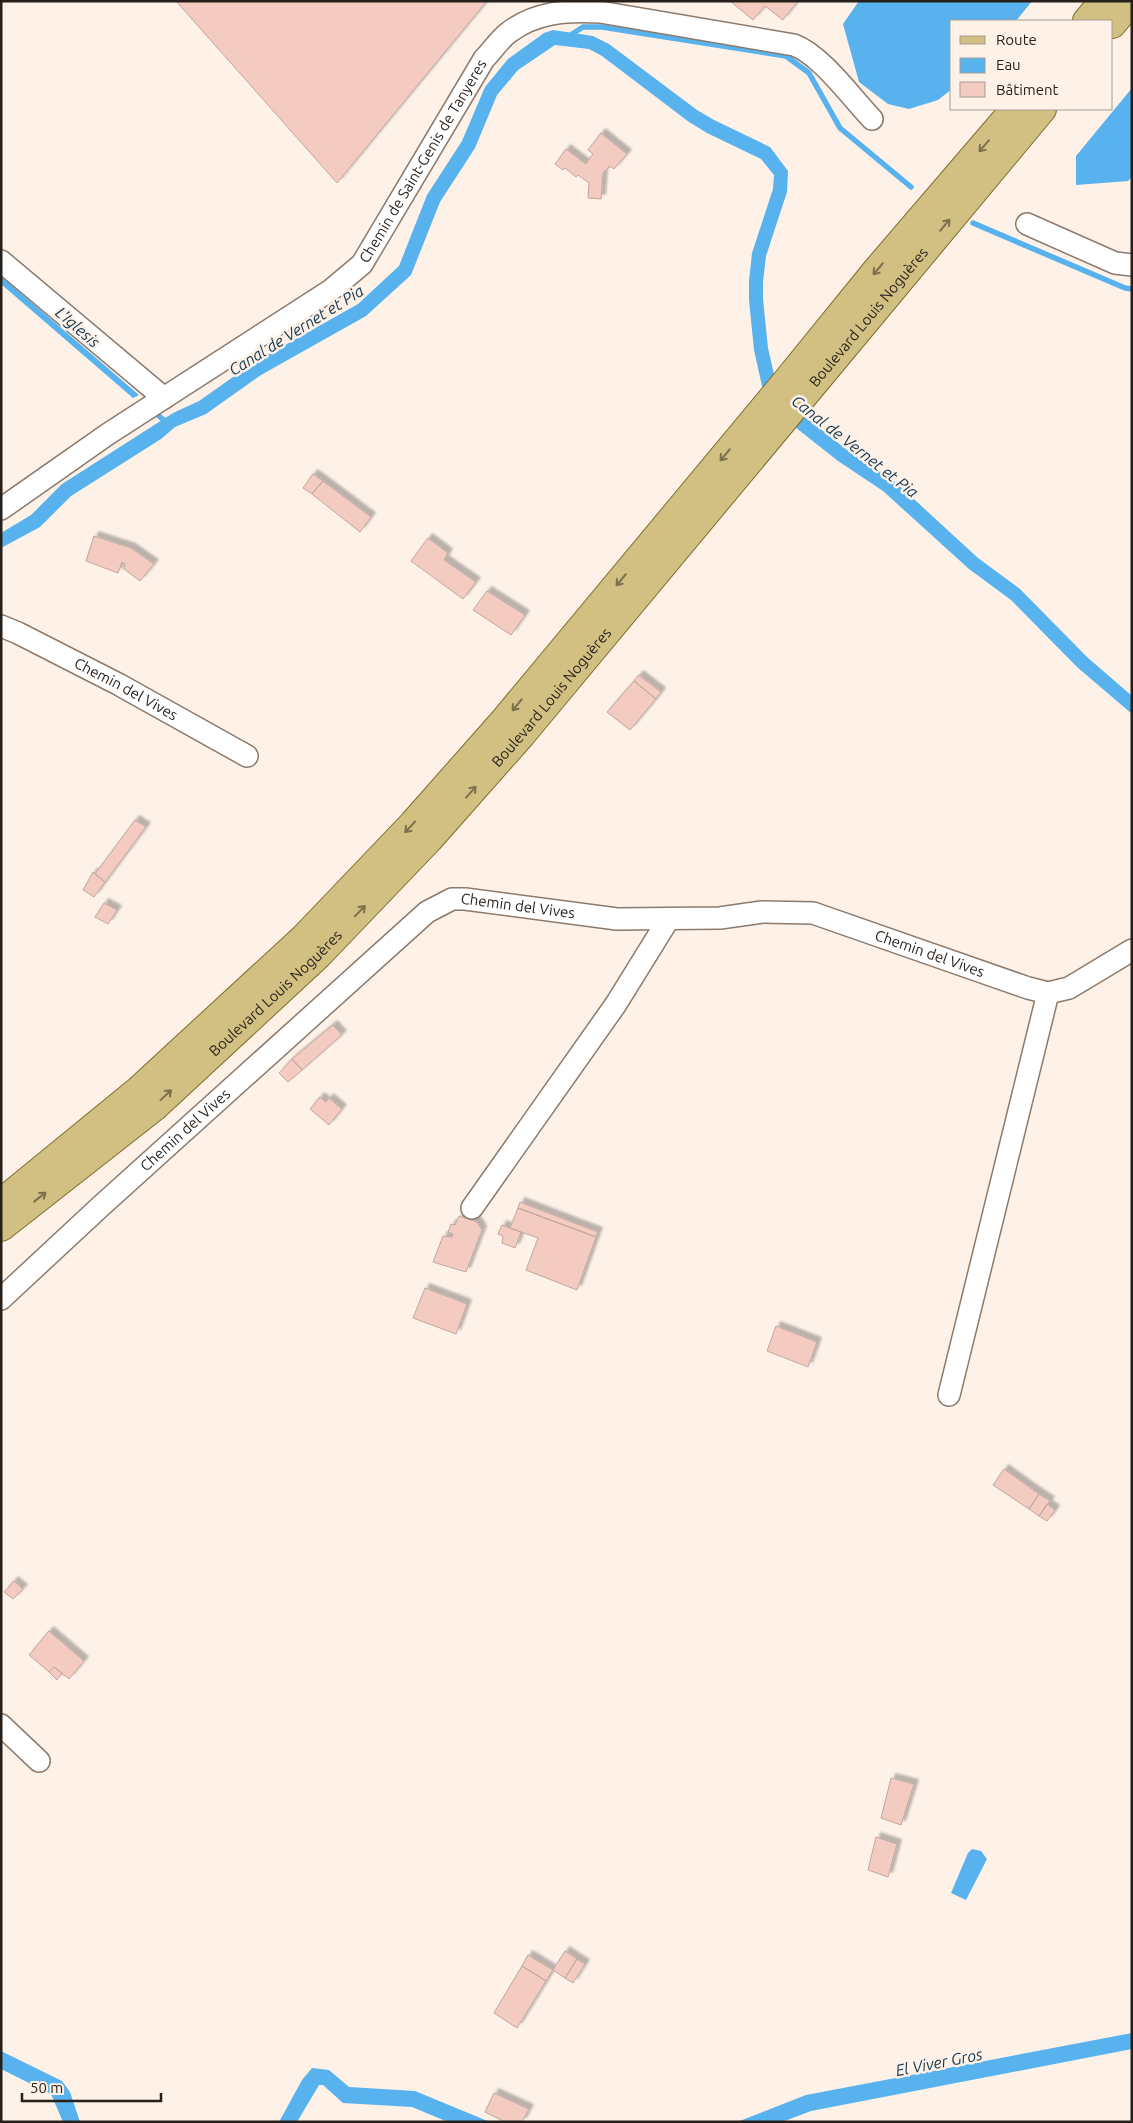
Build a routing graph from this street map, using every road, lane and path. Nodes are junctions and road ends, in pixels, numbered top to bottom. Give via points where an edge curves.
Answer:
1 (1104, 1) edge
2 (1131, 1) edge
3 (573, 6) edge
4 (1088, 20) edge
5 (1113, 23) edge
6 (1014, 110) edge
7 (1041, 110) edge
8 (872, 119) dead end
9 (1027, 224) dead end
10 (1, 261) edge
11 (1132, 265) edge
12 (794, 390) junction
13 (164, 398) junction
14 (764, 425) junction
15 (1, 509) edge
16 (1, 626) edge
17 (247, 756) dead end
18 (668, 920) junction
19 (1132, 950) edge
20 (1048, 993) junction
21 (1, 1203) edge
22 (472, 1208) dead end
23 (1, 1227) edge
24 (1, 1299) edge
25 (949, 1395) dead end
26 (1, 1725) edge
27 (39, 1761) dead end

1 - 4 main road
2 - 5 main road
3 - 8 street, Chemin de Saint-Genis de Tanyeres via 805,49
3 - 13 street, Chemin de Saint-Genis de Tanyeres via 537,16 507,34 484,59 362,264 332,290
6 -> 12 main road, Boulevard Louis Noguères via 877,270
12 -> 7 main road, Boulevard Louis Noguères
9 - 11 street via 1116,263
10 - 13 street
12 - 14 main road, Boulevard Louis Noguères
13 - 15 street, Chemin de Saint-Genis de Tanyeres
14 -> 21 main road, Boulevard Louis Noguères via 413,824 304,938 139,1090
23 -> 14 main road, Boulevard Louis Noguères via 154,1107 318,955 429,840 521,735
16 - 17 street, Chemin del Vives via 118,684
18 - 20 street, Chemin del Vives via 762,912 813,913
18 - 22 street via 616,1004
18 - 24 street, Chemin del Vives via 617,919 465,899 452,899 427,912
19 - 20 street via 1069,988
20 - 25 street
26 - 27 street

